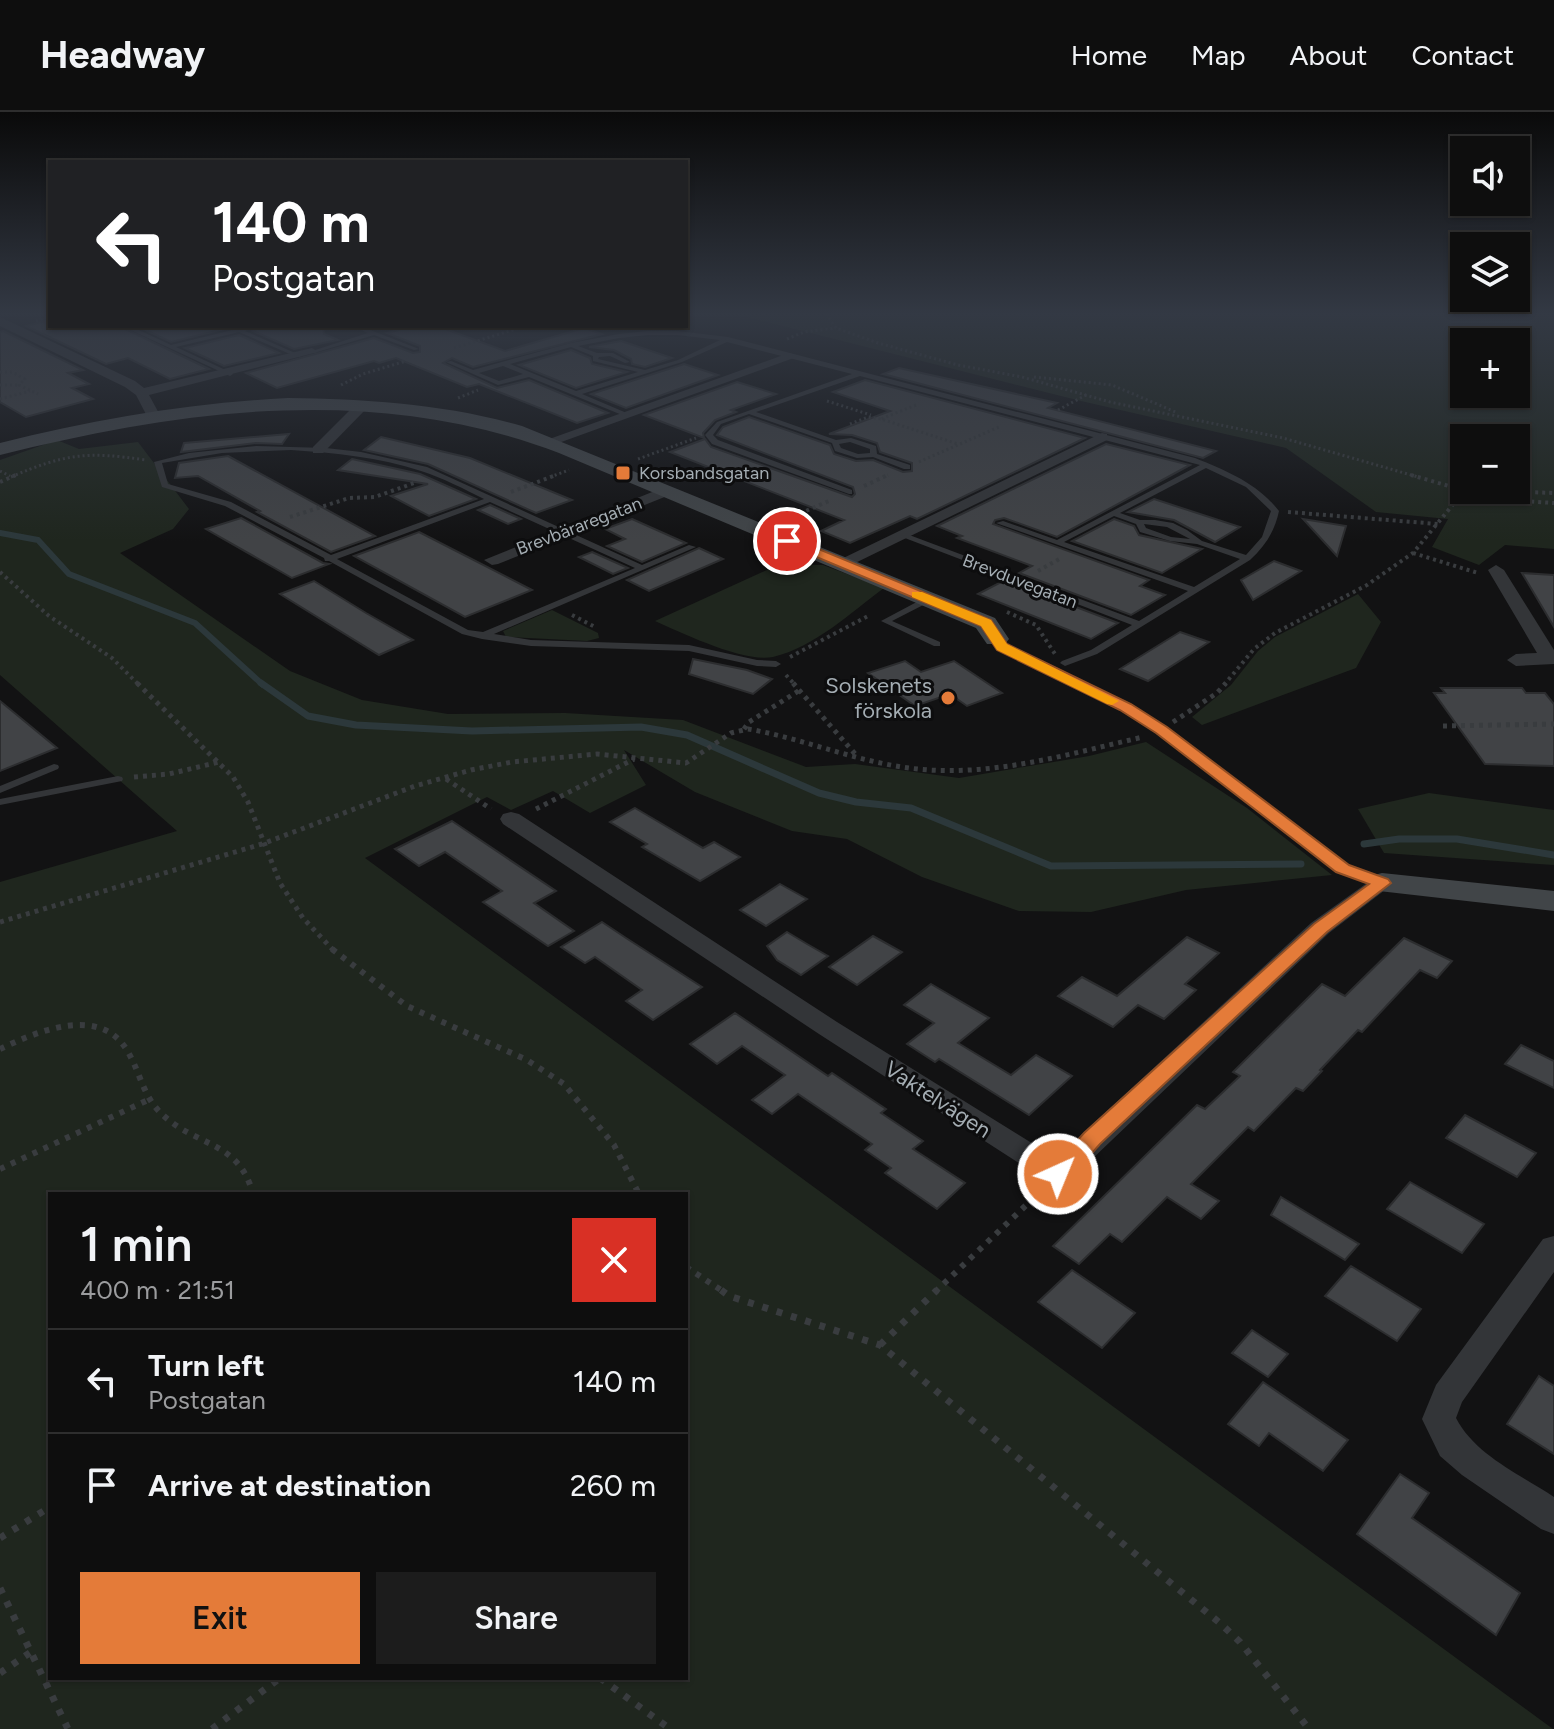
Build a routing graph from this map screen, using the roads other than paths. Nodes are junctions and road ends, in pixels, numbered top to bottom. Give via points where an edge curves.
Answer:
1 (135, 389) edge
2 (158, 389) edge
3 (563, 389) edge
4 (589, 389) edge
5 (699, 389) edge
6 (814, 389) edge
7 (921, 389) edge
8 (141, 393) junction
9 (574, 394) junction
10 (362, 406) junction
11 (749, 412) junction
12 (627, 415) junction
13 (154, 417) junction
14 (1102, 437) junction
15 (835, 442) junction
16 (557, 446) junction
17 (0, 449) edge
18 (318, 450) junction
19 (874, 455) junction
20 (1206, 465) junction
21 (907, 467) road end
22 (667, 491) junction
23 (849, 492) road end
24 (491, 499) junction
25 (1113, 513) junction
26 (1139, 522) junction
27 (1000, 523) dead end
28 (563, 532) junction
29 (901, 535) junction
30 (1059, 542) junction
31 (1198, 542) junction
32 (692, 547) dead end
33 (1247, 558) junction
34 (328, 559) junction
35 (492, 560) dead end
36 (841, 563) junction
37 (641, 568) junction
38 (1499, 575) road end
39 (1194, 590) junction
40 (928, 599) junction
41 (1139, 624) junction
42 (482, 636) junction
43 (996, 639) joint
44 (937, 644) dead end
45 (1552, 658) edge
46 (1516, 660) dead end
47 (1065, 663) dead end
48 (776, 664) road end
49 (54, 767) dead end
50 (118, 779) road end
51 (0, 790) edge
52 (0, 802) edge
53 (511, 819) road end
54 (1382, 883) junction
55 (1554, 901) edge
56 (1554, 1248) edge
57 (1554, 1517) edge

1 - 8 street
2 - 8 street
3 - 9 lane
4 - 9 lane
5 - 12 street
6 - 11 lane
7 - 14 lane
8 - 13 street
9 - 12 lane
10 - 13 street via 236,408
10 - 16 street via 462,417
10 - 18 street
11 - 15 lane
11 - 23 lane via 719,423 709,435 715,442
12 - 16 street
13 - 17 street
14 - 20 lane
14 - 29 street
15 - 19 lane via 838,449 857,456
15 - 19 lane via 851,440 873,448
16 - 22 street
18 - 24 lane via 377,457 437,474
18 - 34 lane via 233,451 158,462 165,485 228,504
19 - 21 lane
20 - 25 lane
20 - 33 lane via 1251,486 1275,511 1273,526
22 - 28 street, Brevbäraregatan
22 - 36 street
24 - 28 lane
24 - 34 lane
25 - 26 lane
25 - 30 lane
26 - 31 lane via 1157,520 1183,529
26 - 31 lane via 1143,530
27 - 30 lane
28 - 35 street, Brevbäraregatan
28 - 37 lane
29 - 36 street
29 - 41 lane, Brevduvegatan
30 - 39 lane
31 - 33 lane
32 - 37 lane
33 - 39 lane
34 - 42 lane via 450,626
36 - 40 street
37 - 42 lane
38 - 45 street
39 - 41 lane
40 - 43 street via 986,623
40 - 44 lane via 885,621
41 - 47 lane
42 - 48 lane via 531,643 689,648
43 - 54 lane via 1002,647 1150,722 1343,869
45 - 46 street
49 - 51 lane
50 - 52 lane
53 - 54 street, Vaktelvägen via 1058,1174 1320,928
54 - 55 street
56 - 57 street via 1448,1395 1439,1419 1452,1445 1474,1464

